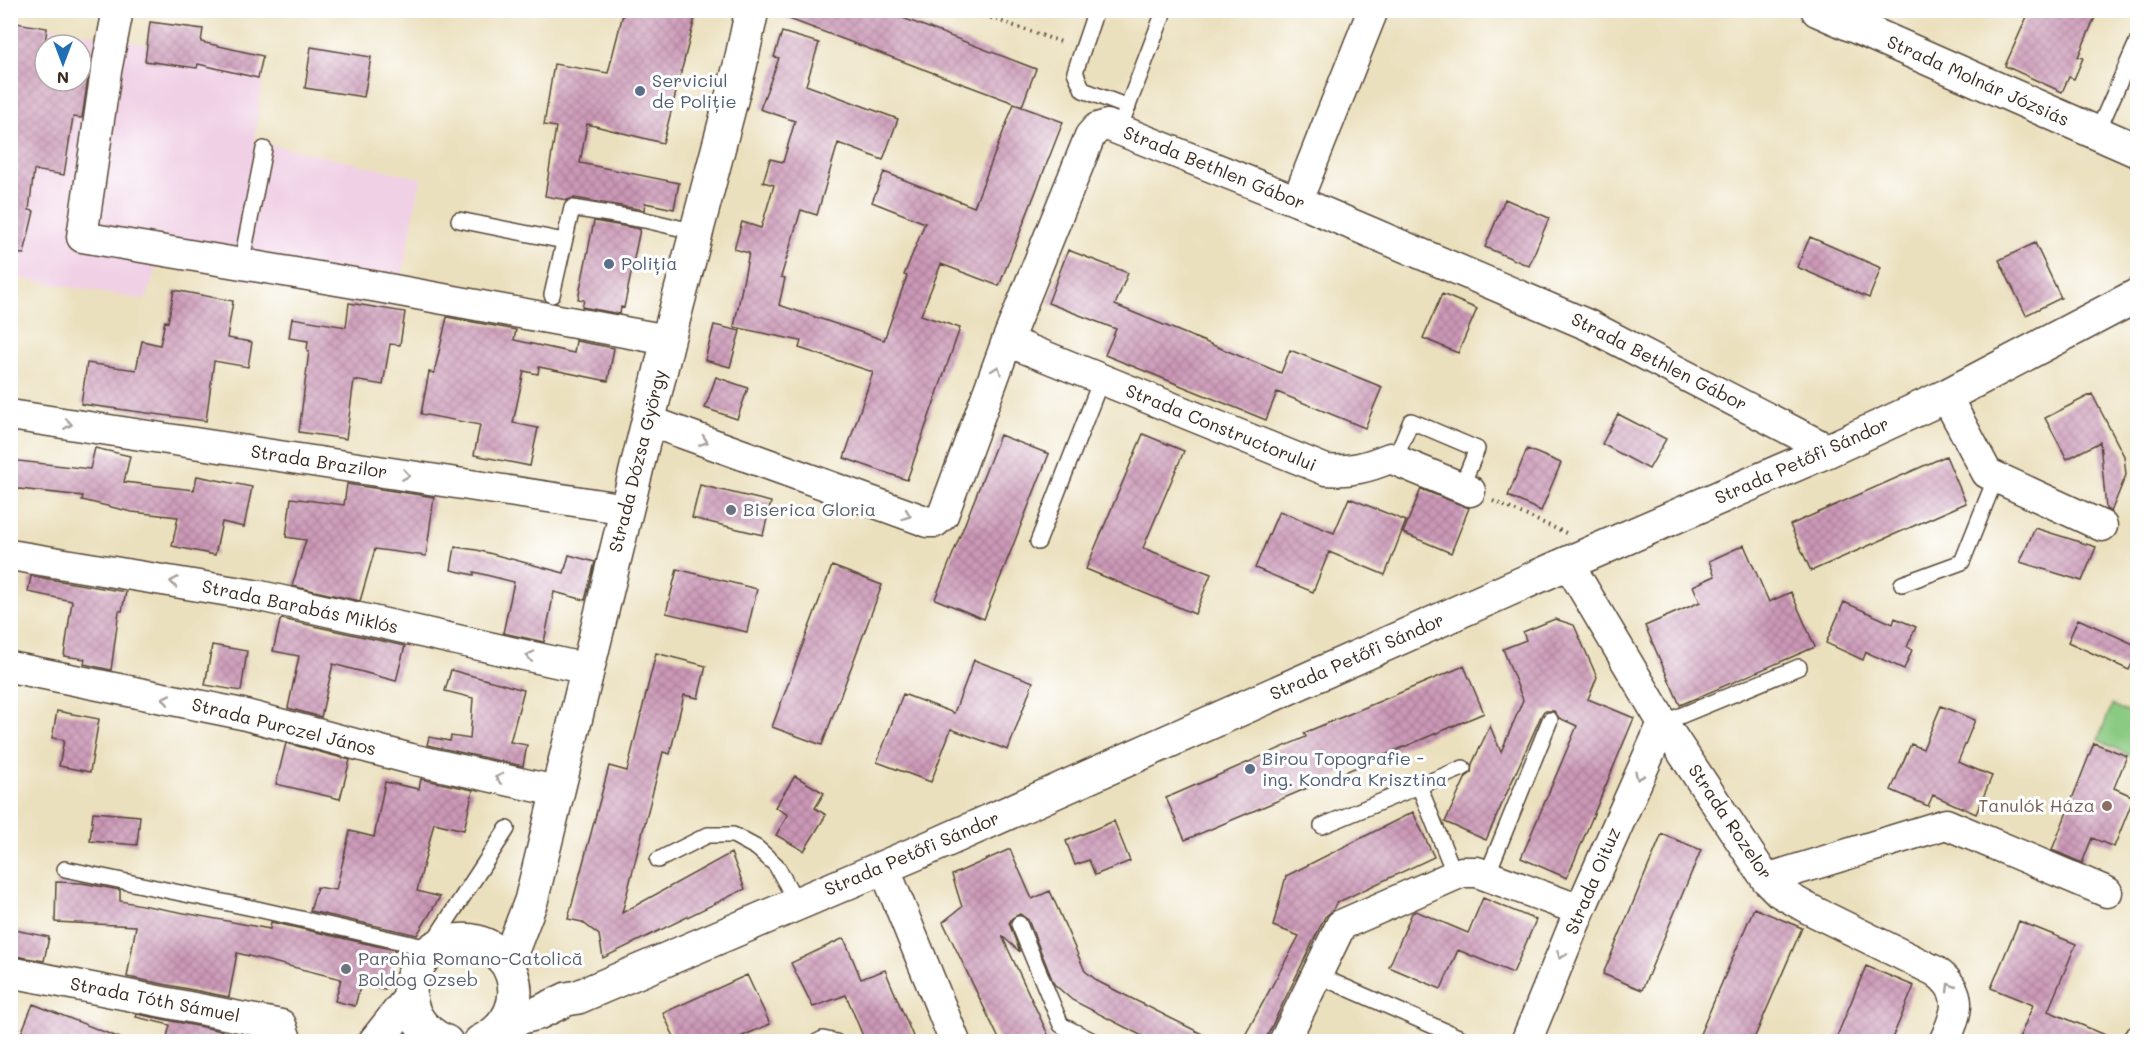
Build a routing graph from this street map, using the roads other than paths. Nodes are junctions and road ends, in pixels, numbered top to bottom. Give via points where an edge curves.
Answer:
1 (752, 10) edge
2 (1096, 10) edge
3 (1162, 10) edge
4 (1373, 10) edge
5 (1818, 10) edge
6 (114, 11) edge
7 (2138, 40) edge
8 (1123, 119) junction
9 (2097, 133) junction
10 (264, 149) dead end
11 (2138, 151) edge
12 (1297, 201) junction
13 (459, 220) dead end
14 (696, 232) junction
15 (564, 241) junction
16 (241, 265) junction
17 (552, 295) dead end
18 (2138, 295) edge
19 (668, 340) junction
20 (1007, 341) junction
21 (1101, 380) junction
22 (1946, 396) junction
23 (10, 415) edge
24 (649, 421) junction
25 (1829, 450) junction
26 (1390, 458) junction
27 (1996, 477) junction
28 (1466, 490) joint
29 (627, 509) junction
30 (2102, 526) dead end
31 (1038, 542) dead end
32 (10, 555) edge
33 (1568, 563) junction
34 (1902, 584) dead end
35 (10, 667) edge
36 (1799, 667) dead end
37 (587, 669) junction
38 (1550, 720) dead end
39 (1663, 723) junction
40 (1463, 768) dead end
41 (1419, 786) junction
42 (556, 791) junction
43 (1322, 826) dead end
44 (507, 829) dead end
45 (658, 860) dead end
46 (884, 867) junction
47 (65, 869) dead end
48 (1455, 875) junction
49 (1487, 876) junction
50 (1766, 879) junction
51 (2107, 892) dead end
52 (797, 903) junction
53 (1580, 910) junction
54 (526, 912) junction
55 (1019, 924) dead end
56 (475, 941) junction
57 (423, 957) junction
58 (507, 966) junction
59 (10, 972) edge
60 (1317, 975) junction
61 (410, 998) junction
62 (567, 999) junction
63 (497, 1033) edge
64 (436, 1040) edge
65 (287, 1041) edge
66 (375, 1041) edge
67 (817, 1041) edge
68 (836, 1041) edge
69 (955, 1041) edge
70 (1095, 1041) edge
71 (1284, 1041) edge
72 (1470, 1041) edge
73 (1527, 1041) edge
74 (1944, 1041) edge

1 - 14 main road, Strada Dózsa György
2 - 8 lane via 1075,72 1083,90
3 - 8 lane
4 - 12 street
5 - 9 main road, Strada Molnár Józsiás
6 - 16 street via 82,237
7 - 9 lane
8 - 12 street, Strada Bethlen Gábor
8 - 20 street, Strada Bethlen Gábor via 1097,128 1090,136
9 - 11 main road, Strada Molnár Józsiás
10 - 16 lane
12 - 25 street, Strada Bethlen Gábor via 1588,325
13 - 15 lane
14 - 15 lane via 572,208
14 - 19 main road, Strada Dózsa György
15 - 17 lane
16 - 19 street
18 - 22 main road, Strada Petőfi Sándor
19 - 24 main road, Strada Dózsa György
20 - 21 street, Strada Constructorului
24 -> 20 street, Strada Bethlen Gábor via 935,522 943,515
21 - 26 street, Strada Constructorului via 1326,470 1362,469
21 - 31 lane
22 - 25 main road, Strada Petőfi Sándor
22 - 27 street via 1987,473
23 -> 29 street, Strada Brazilor
24 - 29 main road, Strada Dózsa György
25 - 33 main road, Strada Petőfi Sándor
26 - 28 street
26 - 28 lane via 1398,452 1411,422 1477,449
27 - 30 street
27 - 34 lane via 1962,562
29 - 37 main road, Strada Dózsa György
37 -> 32 street, Strada Barabás Miklós via 260,596
33 - 39 street, Strada Rozelor
33 - 46 main road, Strada Petőfi Sándor
42 -> 35 street, Strada Purczel János via 411,759 242,714
36 - 39 lane
37 - 42 main road, Strada Dózsa György
38 - 49 lane
39 - 50 street, Strada Rozelor
39 -> 53 street, Strada Oituz
40 - 41 lane
41 - 43 lane
41 - 48 lane
42 - 54 main road, Strada Dózsa György
44 - 57 lane
45 - 52 lane via 708,835 733,835 757,848 776,865
46 - 52 main road, Strada Petőfi Sándor
46 - 69 street
47 - 57 lane via 258,909
48 - 49 street via 1470,872
48 - 60 street via 1341,925
49 - 53 street
50 - 51 street via 1946,824
74 -> 50 street, Strada Rozelor via 1956,1008 1956,997 1947,979 1807,908 1779,892
52 - 62 main road, Strada Petőfi Sándor
53 -> 73 street, Strada Oituz
54 - 56 main road via 499,934
54 - 58 main road, Strada Dózsa György
55 - 70 lane via 1061,1025
56 - 57 main road via 442,944
56 - 58 main road via 490,947
57 - 61 main road via 411,981
58 - 62 main road
58 - 63 main road via 515,989 513,1006
59 - 65 street, Strada Tóth Sámuel via 281,1024
60 - 71 street
60 - 72 lane
61 - 64 main road via 423,1027
61 - 66 main road
62 - 63 main road, Strada Petőfi Sándor
67 - 68 lane

